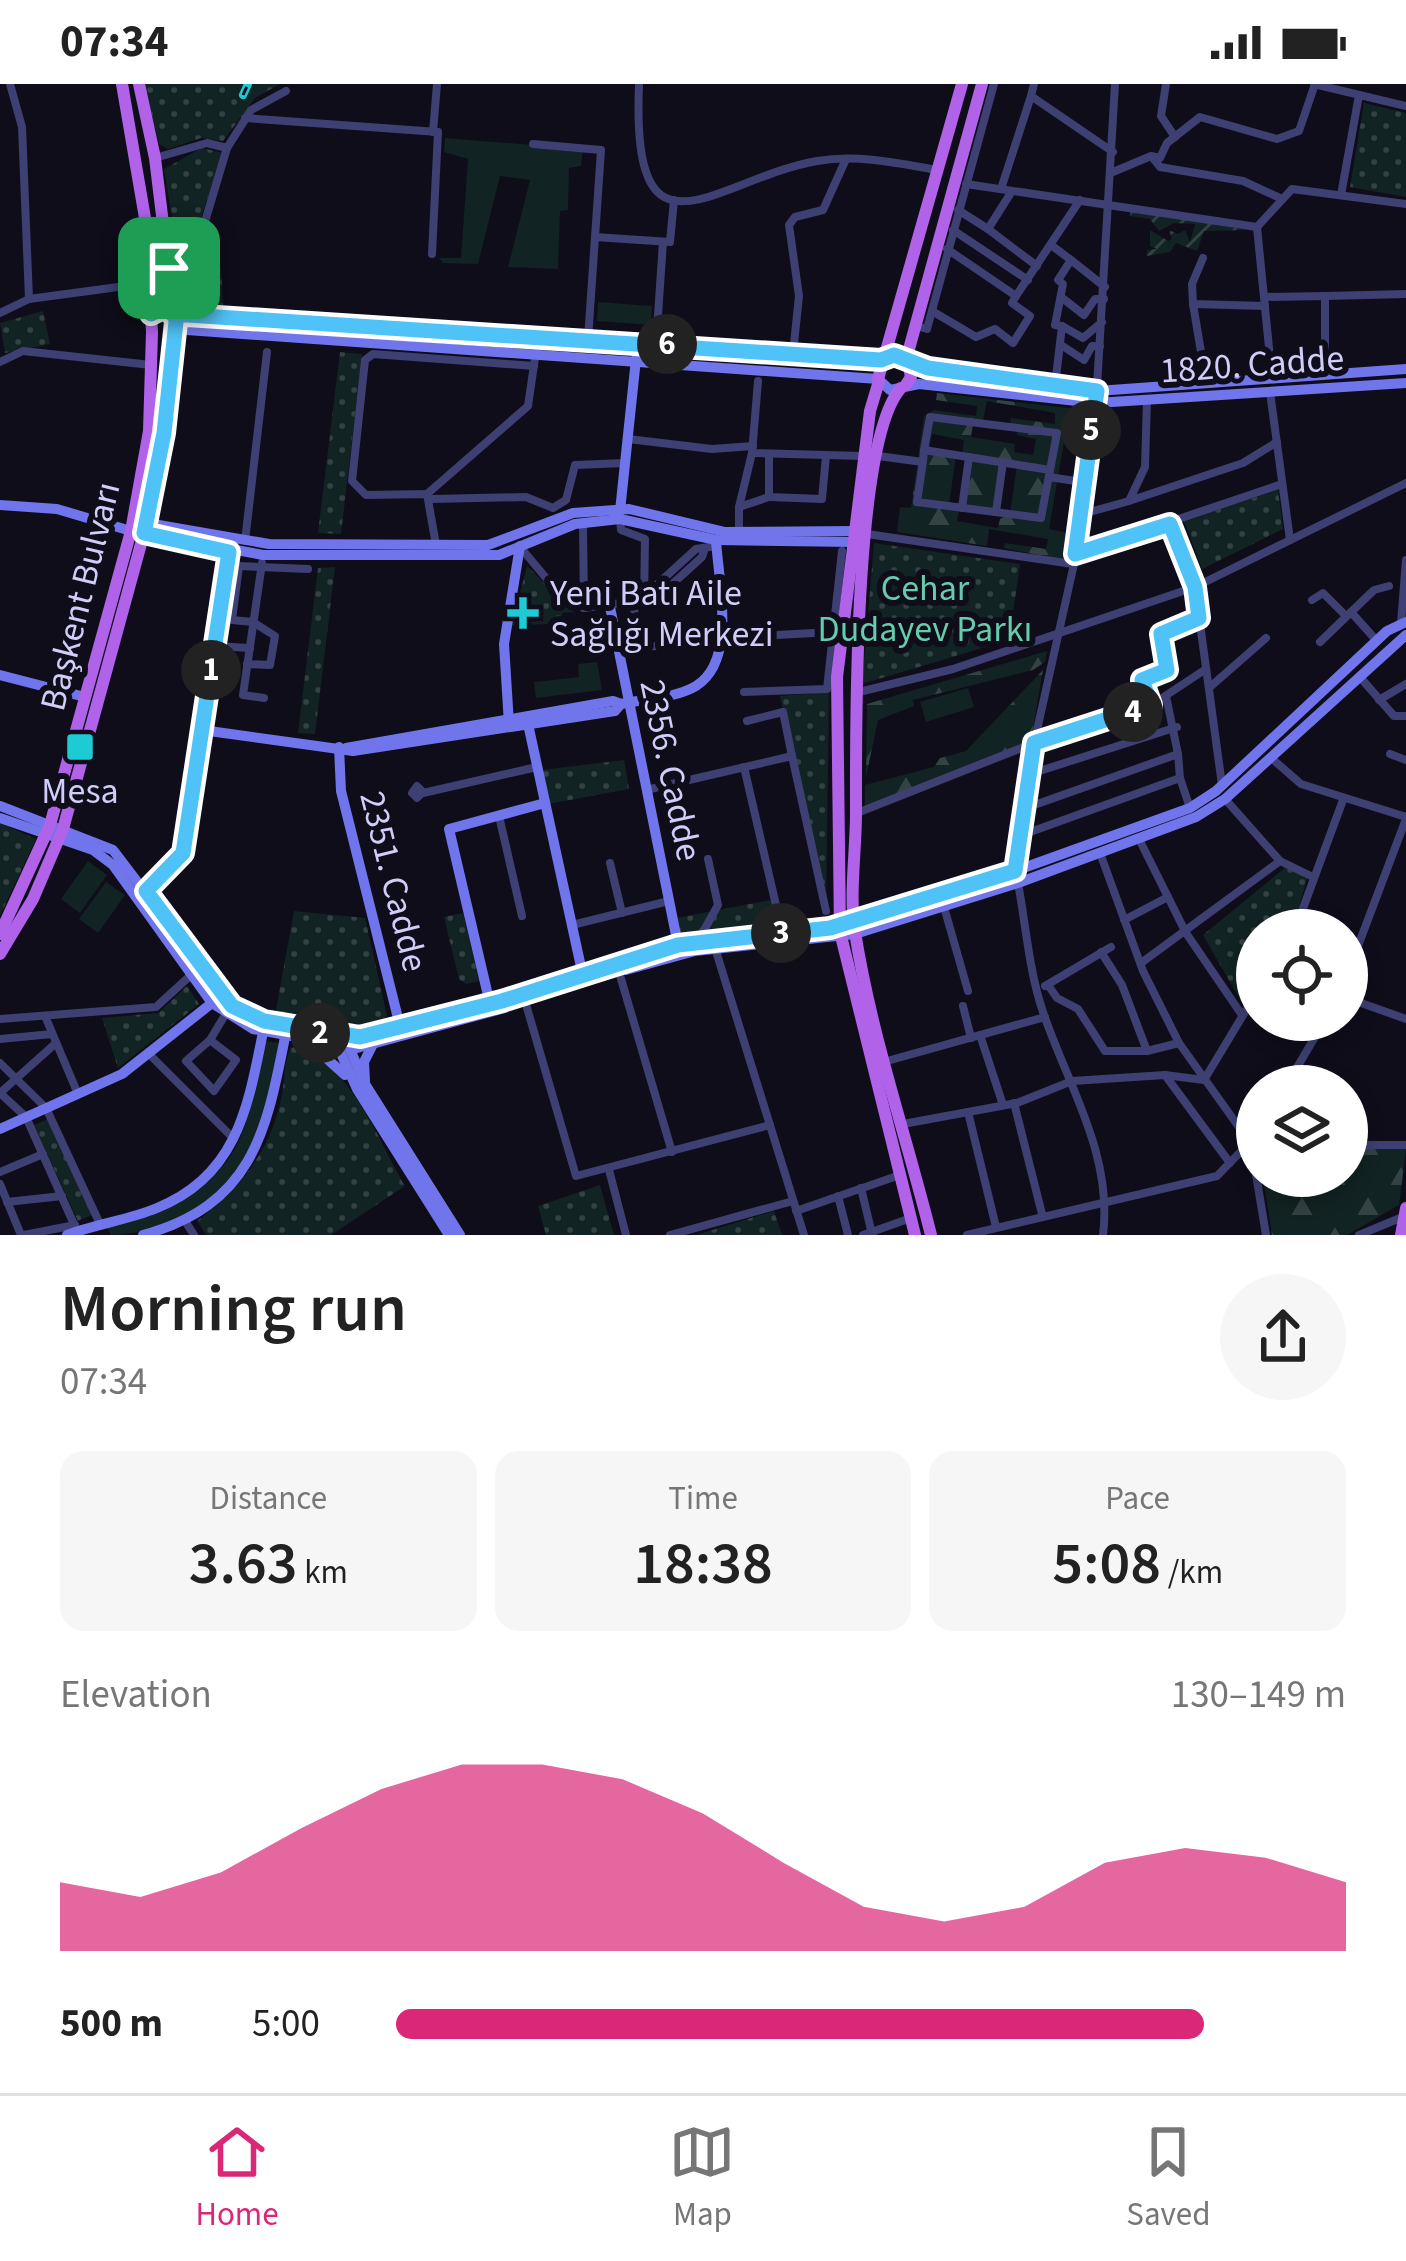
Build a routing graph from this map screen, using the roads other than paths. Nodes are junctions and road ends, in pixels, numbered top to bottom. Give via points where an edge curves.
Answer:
1 (10, 84) edge
2 (122, 84) edge
3 (139, 84) edge
4 (437, 84) edge
5 (639, 84) edge
6 (962, 84) edge
7 (982, 84) edge
8 (994, 84) edge
9 (1034, 84) edge
10 (1115, 84) edge
11 (1166, 84) edge
12 (1314, 84) edge
13 (286, 91) dead end
14 (14, 95) junction
15 (1359, 95) junction
16 (1031, 96) junction
17 (0, 98) edge
18 (1406, 106) edge
19 (245, 118) junction
20 (434, 132) junction
21 (1175, 137) junction
22 (533, 144) dead end
23 (227, 148) junction
24 (1114, 153) junction
25 (1151, 156) junction
26 (155, 158) junction
27 (846, 159) junction
28 (939, 170) junction
29 (1113, 172) junction
30 (966, 184) junction
31 (1006, 190) junction
32 (1341, 196) junction
33 (674, 200) junction
34 (1079, 200) junction
35 (1282, 200) junction
36 (1406, 204) edge
37 (1111, 205) junction
38 (958, 210) junction
39 (1257, 226) junction
40 (952, 230) junction
41 (988, 230) junction
42 (596, 237) junction
43 (663, 242) junction
44 (1052, 245) junction
45 (947, 249) junction
46 (432, 254) dead end
47 (195, 255) dead end
48 (1204, 258) dead end
49 (1070, 260) junction
50 (1037, 266) junction
51 (169, 268) junction
52 (149, 276) junction
53 (1028, 280) junction
54 (1105, 287) junction
55 (1406, 294) edge
56 (1016, 296) junction
57 (1324, 296) junction
58 (1061, 297) junction
59 (29, 299) junction
60 (1104, 299) junction
61 (1264, 302) junction
62 (1193, 304) junction
63 (932, 310) junction
64 (0, 313) edge
65 (172, 313) junction
66 (151, 314) junction
67 (206, 315) junction
68 (1102, 322) junction
69 (916, 326) junction
70 (1062, 326) junction
71 (173, 330) junction
72 (207, 331) junction
73 (152, 332) junction
74 (588, 339) junction
75 (656, 344) junction
76 (1061, 345) junction
77 (1100, 346) junction
78 (536, 351) junction
79 (267, 352) dead end
80 (794, 353) junction
81 (1, 359) edge
82 (635, 359) junction
83 (883, 359) junction
84 (907, 361) junction
85 (534, 366) junction
86 (151, 368) junction
87 (1406, 369) edge
88 (169, 373) junction
89 (1325, 374) junction
90 (1272, 378) junction
91 (878, 380) junction
92 (758, 381) dead end
93 (1206, 382) junction
94 (1406, 383) edge
95 (903, 387) junction
96 (1054, 388) junction
97 (1270, 392) junction
98 (1096, 397) junction
99 (1147, 400) junction
100 (628, 439) junction
101 (1276, 442) junction
102 (753, 449) junction
103 (925, 450) junction
104 (769, 454) junction
105 (826, 456) junction
106 (871, 456) junction
107 (969, 457) junction
108 (922, 462) junction
109 (1003, 462) junction
110 (625, 463) junction
111 (1049, 473) junction
112 (1082, 482) junction
113 (1406, 482) edge
114 (1282, 484) junction
115 (429, 496) junction
116 (769, 496) junction
117 (1130, 501) junction
118 (0, 505) edge
119 (739, 507) junction
120 (962, 508) junction
121 (995, 512) junction
122 (620, 514) junction
123 (1078, 515) junction
124 (583, 522) junction
125 (1170, 524) junction
126 (141, 529) junction
127 (739, 532) junction
128 (855, 539) junction
129 (1290, 540) junction
130 (522, 541) junction
131 (245, 542) junction
132 (712, 544) junction
133 (436, 545) junction
134 (229, 552) junction
135 (1074, 559) junction
136 (1406, 560) edge
137 (262, 561) junction
138 (309, 562) junction
139 (306, 584) dead end
140 (1389, 586) dead end
141 (1195, 587) junction
142 (843, 589) junction
143 (647, 600) junction
144 (1312, 600) dead end
145 (633, 605) junction
146 (610, 607) junction
147 (584, 608) junction
148 (1348, 614) junction
149 (1199, 618) junction
150 (253, 622) junction
151 (1405, 628) edge
152 (833, 632) junction
153 (1056, 636) junction
154 (1266, 638) dead end
155 (721, 640) junction
156 (1376, 640) junction
157 (1320, 642) dead end
158 (214, 646) junction
159 (250, 647) junction
160 (247, 664) junction
161 (1206, 669) junction
162 (0, 675) edge
163 (1358, 675) junction
164 (1406, 684) edge
165 (1209, 688) junction
166 (744, 692) dead end
167 (853, 693) junction
168 (1166, 696) junction
169 (85, 698) junction
170 (264, 698) dead end
171 (1379, 700) junction
172 (623, 704) junction
173 (1151, 705) junction
174 (1406, 716) edge
175 (747, 721) dead end
176 (509, 722) junction
177 (528, 724) junction
178 (1177, 728) junction
179 (202, 730) junction
180 (1034, 743) junction
181 (342, 747) junction
182 (1178, 754) junction
183 (1390, 754) dead end
184 (793, 756) junction
185 (1270, 757) junction
186 (1406, 760) edge
187 (537, 767) junction
188 (744, 767) junction
189 (1027, 775) junction
190 (1180, 778) junction
191 (645, 790) junction
192 (1223, 792) junction
193 (423, 794) dead end
194 (1343, 800) junction
195 (545, 803) junction
196 (0, 806) edge
197 (1023, 808) junction
198 (1190, 808) junction
199 (856, 814) junction
200 (499, 815) junction
201 (0, 818) edge
202 (1406, 818) edge
203 (54, 832) junction
204 (1019, 836) junction
205 (1139, 838) junction
206 (1100, 853) junction
207 (708, 859) dead end
208 (1280, 861) junction
209 (610, 862) dead end
210 (1017, 877) junction
211 (1313, 877) junction
212 (146, 891) junction
213 (1168, 897) junction
214 (669, 901) junction
215 (944, 907) junction
216 (1302, 909) edge
217 (826, 911) dead end
218 (622, 913) junction
219 (522, 916) dead end
220 (1368, 919) edge
221 (1124, 920) junction
222 (572, 925) junction
223 (848, 929) junction
224 (783, 932) junction
225 (1186, 933) junction
226 (0, 934) edge
227 (698, 940) junction
228 (678, 945) junction
229 (715, 948) junction
230 (0, 954) edge
231 (1140, 963) junction
232 (620, 972) junction
233 (191, 975) junction
234 (583, 976) junction
235 (1048, 985) junction
236 (1036, 991) junction
237 (968, 992) dead end
238 (525, 1001) junction
239 (212, 1003) junction
240 (490, 1004) junction
241 (1368, 1005) edge
242 (963, 1006) dead end
243 (1236, 1006) edge
244 (225, 1015) junction
245 (45, 1016) junction
246 (1045, 1017) junction
247 (0, 1019) edge
248 (1406, 1019) edge
249 (1236, 1025) edge
250 (262, 1032) junction
251 (402, 1034) junction
252 (976, 1036) junction
253 (285, 1037) junction
254 (0, 1039) edge
255 (54, 1039) junction
256 (210, 1040) junction
257 (307, 1042) junction
258 (344, 1043) junction
259 (1179, 1043) junction
260 (372, 1046) junction
261 (1147, 1051) junction
262 (149, 1054) junction
263 (887, 1061) junction
264 (0, 1063) edge
265 (1165, 1076) junction
266 (16, 1080) junction
267 (1204, 1080) junction
268 (1072, 1081) junction
269 (361, 1087) junction
270 (78, 1094) junction
271 (1009, 1104) junction
272 (46, 1108) junction
273 (968, 1112) junction
274 (26, 1117) junction
275 (1236, 1118) edge
276 (903, 1124) junction
277 (770, 1125) junction
278 (0, 1129) edge
279 (236, 1141) junction
280 (1368, 1145) edge
281 (1406, 1145) edge
282 (672, 1152) junction
283 (43, 1154) junction
284 (1236, 1157) edge
285 (1230, 1163) junction
286 (609, 1170) junction
287 (0, 1172) edge
288 (900, 1175) junction
289 (0, 1184) edge
290 (861, 1188) junction
291 (62, 1196) junction
292 (838, 1196) junction
293 (1261, 1197) edge
294 (1107, 1200) junction
295 (8, 1202) junction
296 (795, 1206) junction
297 (1405, 1212) edge
298 (1042, 1214) junction
299 (911, 1218) junction
300 (184, 1221) junction
301 (996, 1227) junction
302 (73, 1230) edge
303 (102, 1230) edge
304 (869, 1234) edge
305 (972, 1234) edge
306 (23, 1235) edge
307 (143, 1235) edge
308 (181, 1235) edge
309 (194, 1235) edge
310 (449, 1235) edge
311 (460, 1235) edge
312 (626, 1235) edge
313 (670, 1235) edge
314 (804, 1235) edge
315 (848, 1235) edge
316 (916, 1235) edge
317 (931, 1235) edge
318 (1102, 1235) edge
319 (1266, 1235) edge
320 (1359, 1235) edge
321 (1401, 1235) edge

1 - 14 street
2 - 52 main road via 141,172
3 - 26 main road
4 - 20 street
5 - 33 street via 640,156 654,184
6 - 28 main road
7 - 69 main road
8 - 30 street
9 - 16 street
10 - 24 street
11 - 21 street via 1161,116
12 - 15 street
12 - 21 street via 1299,131 1277,139 1200,117
13 - 19 street
14 - 17 street
14 - 59 street
15 - 18 street
15 - 32 street
16 - 24 street
16 - 31 street
19 - 20 street
19 - 23 street
20 - 46 street
21 - 25 street via 1160,158
22 - 42 street via 602,150
23 - 26 street via 204,143
23 - 47 street
24 - 29 street
25 - 29 street
25 - 35 street via 1160,166 1243,181
26 - 51 main road
27 - 28 street
27 - 33 street via 797,165 711,200
27 - 80 street via 823,210 789,225 799,296
28 - 83 main road
29 - 37 street
30 - 31 street
30 - 38 street
31 - 34 street
31 - 41 street
32 - 35 street via 1292,189
32 - 36 street
33 - 43 street via 671,240
34 - 37 street
34 - 44 street
35 - 39 street
37 - 39 street
37 - 54 street
38 - 40 street
38 - 41 street
39 - 61 street
40 - 45 street
40 - 53 street
41 - 50 street
42 - 43 street
42 - 74 street
43 - 75 street
44 - 49 street
44 - 50 street
45 - 56 street
45 - 63 street
48 - 62 street
49 - 54 street
49 - 58 street via 1058,280
50 - 53 street
51 - 52 main road
51 - 65 main road
52 - 59 street
52 - 66 main road
53 - 56 street
54 - 60 street
55 - 57 street
56 - 63 street via 1012,303 1030,316 1013,343 995,329 976,337
57 - 61 street
57 - 89 street
58 - 60 street via 1084,315
58 - 70 street via 1055,325
59 - 64 street
60 - 68 street
61 - 62 street
61 - 90 street
62 - 93 street
63 - 69 street via 927,329
65 - 66 main road
65 - 67 main road, 1820. Cadde
65 - 71 main road
66 - 73 main road
67 - 72 main road via 199,323
67 - 74 main road, 1820. Cadde
68 - 70 street via 1083,338
68 - 77 street
69 - 84 main road
70 - 76 street
71 - 72 main road, 1820. Cadde
71 - 73 main road
71 - 88 main road, Başkent Bulvarı
72 - 78 main road, 1820. Cadde
73 - 86 main road, Başkent Bulvarı
74 - 75 main road, 1820. Cadde
75 - 80 main road, 1820. Cadde
76 - 77 street via 1084,360
76 - 96 street
77 - 98 street
78 - 82 main road, 1820. Cadde
78 - 85 street
79 - 131 street
80 - 83 main road, 1820. Cadde
81 - 86 street via 23,351
82 - 91 main road, 1820. Cadde
82 - 100 main road
83 - 84 main road, 1820. Cadde
83 - 91 main road
84 - 95 main road via 911,377
84 - 96 main road, 1820. Cadde
85 - 115 street via 528,406
85 - 115 street via 368,355 352,482 366,495
86 - 88 main road
86 - 126 main road, Başkent Bulvarı
87 - 89 main road, 1820. Cadde
88 - 126 main road, Başkent Bulvarı
89 - 90 main road, 1820. Cadde
90 - 93 main road, 1820. Cadde
91 - 95 main road, 1820. Cadde
91 - 106 main road
92 - 102 street
93 - 98 main road, 1820. Cadde
94 - 97 main road, 1820. Cadde
95 - 98 main road, 1820. Cadde
95 - 106 main road
96 - 98 main road, 1820. Cadde
97 - 99 main road, 1820. Cadde
97 - 101 street
98 - 99 main road, 1820. Cadde
98 - 112 street
99 - 117 street via 1145,466
100 - 102 street
100 - 110 main road
101 - 114 street
101 - 117 street via 1243,463
102 - 104 street
102 - 119 street
103 - 107 street
103 - 108 street
103 - 111 street via 930,417 1057,433
104 - 105 street
104 - 116 street
105 - 106 street
105 - 116 street via 822,500
106 - 108 street
106 - 128 main road
107 - 109 street
107 - 120 street
108 - 120 street via 917,502
109 - 111 street
109 - 121 street
110 - 115 street via 575,465 566,500 553,508 526,497
110 - 122 main road
111 - 112 street
111 - 121 street via 1041,518
112 - 123 street
113 - 129 street
114 - 125 street
114 - 129 street
115 - 133 street
116 - 119 street
117 - 123 street
118 - 126 main road
119 - 127 street
120 - 121 street
122 - 124 main road
122 - 127 main road
122 - 130 main road via 573,513
122 - 132 main road
122 - 143 street via 621,530 645,539
123 - 135 street
124 - 130 main road
124 - 147 street
125 - 135 street
125 - 141 street
126 - 131 main road
126 - 134 main road
126 - 169 main road, Başkent Bulvarı
126 - 203 main road, Başkent Bulvarı
127 - 128 main road
128 - 132 main road
128 - 135 street
128 - 142 main road
128 - 167 main road
129 - 141 street
130 - 133 main road
130 - 138 main road via 475,556
130 - 147 street via 567,603
130 - 176 main road via 503,644
131 - 133 main road
132 - 143 street via 696,549
132 - 155 main road
134 - 137 main road
134 - 158 main road
135 - 153 street
136 - 151 street
137 - 138 main road
137 - 150 street
137 - 150 street via 239,566 232,620
138 - 139 street
140 - 148 street
141 - 149 street
141 - 153 street
142 - 152 street
142 - 223 main road via 837,677
143 - 145 street
144 - 148 street via 1323,593
145 - 146 street
145 - 155 street via 641,647
146 - 147 street
146 - 172 main road, 2356. Cadde
148 - 156 street
148 - 157 street
149 - 161 street
149 - 173 street via 1161,634 1167,670 1142,680
150 - 159 street
150 - 160 street via 275,636 270,665
151 - 156 main road
151 - 163 main road
152 - 155 street
152 - 166 street via 827,689
153 - 167 street
153 - 180 street
154 - 165 street
155 - 172 main road via 694,687
156 - 192 main road
158 - 159 street
158 - 179 main road
159 - 160 street
160 - 170 street via 243,695
161 - 165 street
161 - 168 street
162 - 169 main road
163 - 171 street
163 - 185 main road
164 - 171 street
165 - 192 street
167 - 199 main road
168 - 173 street
168 - 178 street
169 - 203 main road, Başkent Bulvarı
171 - 174 street via 1394,716
172 - 176 main road
172 - 177 main road
172 - 191 main road, 2356. Cadde
173 - 180 street
175 - 184 street via 783,712
176 - 177 main road
176 - 181 main road
177 - 187 main road
178 - 182 street
178 - 189 street
179 - 181 main road
179 - 212 main road via 183,853
180 - 189 street
180 - 199 street
181 - 251 main road, 2351. Cadde via 341,789
182 - 190 street
182 - 197 street
183 - 186 street
184 - 188 street
184 - 217 street
185 - 192 main road
185 - 194 street via 1301,784
187 - 193 street
187 - 195 main road
188 - 191 street
188 - 224 street
189 - 197 street
190 - 198 street
190 - 204 street
191 - 214 main road, 2356. Cadde
192 - 198 main road
192 - 205 main road via 1196,817
192 - 208 street
194 - 202 street
194 - 211 street
195 - 200 main road
195 - 222 main road
196 - 203 main road
197 - 204 street
198 - 210 main road
199 - 223 main road
200 - 219 street
200 - 240 main road via 449,830
201 - 203 main road
202 - 220 street
203 - 212 main road via 113,850
203 - 226 main road, Başkent Bulvarı
203 - 230 main road, Başkent Bulvarı
203 - 233 main road via 113,865
204 - 210 street
205 - 206 main road
205 - 213 street
206 - 210 main road
206 - 221 street
207 - 227 street via 718,904
208 - 211 street
208 - 225 street
209 - 218 street
210 - 215 main road
210 - 223 main road
210 - 236 street
211 - 216 street
212 - 258 main road via 232,1006
213 - 221 street
213 - 225 street
214 - 218 street
214 - 228 main road, 2356. Cadde
215 - 223 main road
215 - 237 street
218 - 222 street
221 - 231 street
222 - 234 main road
223 - 224 main road
223 - 229 main road
223 - 263 main road
223 - 288 main road
224 - 227 main road
225 - 231 street
225 - 243 street
227 - 228 main road
228 - 234 main road
229 - 232 main road
229 - 277 street
231 - 259 street
232 - 238 main road
232 - 282 street
233 - 239 main road
233 - 245 street via 159,1006
234 - 240 main road
235 - 236 street
235 - 261 street via 1078,1009 1106,1051
235 - 261 street via 1106,950
236 - 246 street
238 - 251 main road
238 - 286 street via 576,1176
239 - 244 main road
239 - 262 main road
240 - 251 main road
241 - 248 street
242 - 252 street
244 - 250 main road
244 - 256 street
245 - 247 street
245 - 255 street
246 - 252 street
246 - 268 street
249 - 267 street
250 - 253 main road
250 - 279 main road
251 - 258 main road
251 - 260 main road
252 - 263 street
252 - 271 street
253 - 257 main road
253 - 300 main road via 255,1154 228,1189
254 - 255 street
255 - 266 street
255 - 270 street
256 - 256 street via 186,1060 214,1091 236,1060
257 - 258 main road
257 - 269 main road
258 - 260 main road
258 - 269 main road
259 - 261 street
259 - 267 street
260 - 269 main road
262 - 270 main road
262 - 279 street
263 - 276 main road
264 - 266 street
265 - 267 street
265 - 268 street
265 - 285 street
266 - 272 street
266 - 274 street via 0,1093
267 - 275 street
268 - 271 street
268 - 294 street
269 - 310 main road
269 - 311 main road
270 - 272 main road
271 - 273 street
271 - 298 street
272 - 274 main road
272 - 303 street
273 - 276 street
273 - 301 street
274 - 278 main road
274 - 283 street
276 - 317 main road
277 - 282 street
277 - 296 street
279 - 303 main road via 181,1196
280 - 281 street
282 - 286 street
283 - 287 street
283 - 291 street
284 - 285 street
285 - 294 street via 1217,1176
286 - 312 street
288 - 290 street
288 - 299 main road
289 - 295 street
290 - 292 street
290 - 304 street
291 - 295 street
291 - 302 street
292 - 296 street
292 - 315 street
293 - 319 street
294 - 298 street
294 - 318 street
295 - 306 street
296 - 313 street
296 - 314 street
297 - 320 street
297 - 321 main road
298 - 301 street
299 - 304 street
299 - 316 main road
300 - 307 main road
300 - 308 main road
300 - 309 street
301 - 305 street
302 - 303 main road
302 - 306 street

